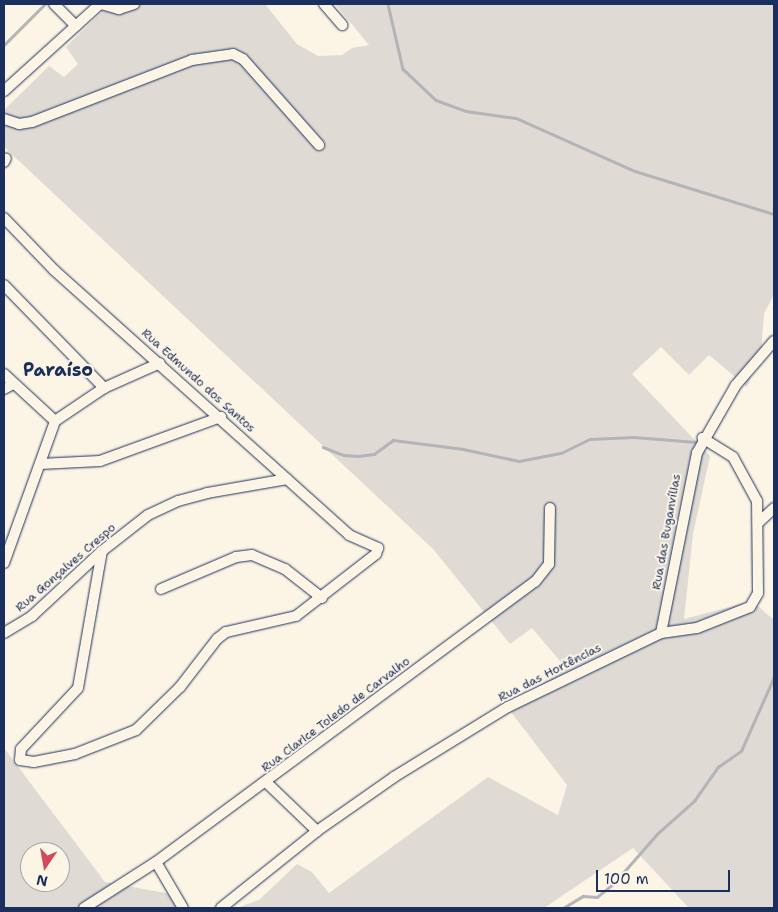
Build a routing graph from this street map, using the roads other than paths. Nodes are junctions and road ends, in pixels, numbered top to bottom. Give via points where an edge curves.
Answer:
1 (54, 4) edge
2 (100, 4) edge
3 (134, 4) edge
4 (324, 4) edge
5 (342, 24) dead end
6 (76, 26) junction
7 (4, 91) edge
8 (4, 119) edge
9 (319, 145) dead end
10 (4, 218) edge
11 (4, 285) edge
12 (774, 341) edge
13 (160, 363) junction
14 (4, 374) edge
15 (9, 386) edge
16 (104, 388) junction
17 (220, 418) junction
18 (55, 421) junction
19 (703, 438) junction
20 (40, 464) junction
21 (287, 479) junction
22 (550, 508) dead end
23 (774, 508) edge
24 (758, 523) junction
25 (102, 551) junction
26 (4, 563) edge
27 (161, 589) dead end
28 (322, 598) junction
29 (4, 633) edge
30 (661, 633) junction
31 (266, 782) junction
32 (317, 831) junction
33 (156, 862) junction
34 (84, 908) edge
35 (183, 908) edge
36 (221, 908) edge

1 - 6 street
2 - 3 street via 119,8
2 - 6 street
4 - 5 street
6 - 7 street
8 - 9 street via 18,124 32,122 192,60 233,54 243,59
10 - 13 street, Rua Edmundo dos Santos via 54,270
11 - 16 street
12 - 19 street, Rua das Buganvílias via 736,385
13 - 16 street
13 - 17 street, Rua Edmundo dos Santos
14 - 15 street
15 - 18 street
16 - 18 street
17 - 20 street via 113,458
17 - 21 street, Rua Edmundo dos Santos
18 - 20 street
19 - 24 street, Rua das Hortências via 732,457 754,494
19 - 30 street, Rua das Buganvílias via 691,470
20 - 26 street
21 - 25 street, Rua Gonçalves Crespo via 178,501 148,515
21 - 28 street, Rua Edmundo dos Santos via 354,538 376,546 376,554
22 - 31 street, Rua Clarice Toledo de Carvalho via 550,564 535,582
23 - 24 street
24 - 30 street, Rua das Hortências via 758,592 754,603 697,628
25 - 28 street via 78,688 21,749 20,760 34,762 75,754 124,737 145,723 175,693 217,638 226,632 288,620
25 - 29 street, Rua Gonçalves Crespo via 32,616
27 - 28 street via 236,557 252,555 285,568
30 - 32 street, Rua das Hortências via 508,707 394,778
31 - 32 street
31 - 33 street, Rua Clarice Toledo de Carvalho
32 - 36 street, Rua das Hortências
33 - 34 street, Rua Clarice Toledo de Carvalho
33 - 35 street

